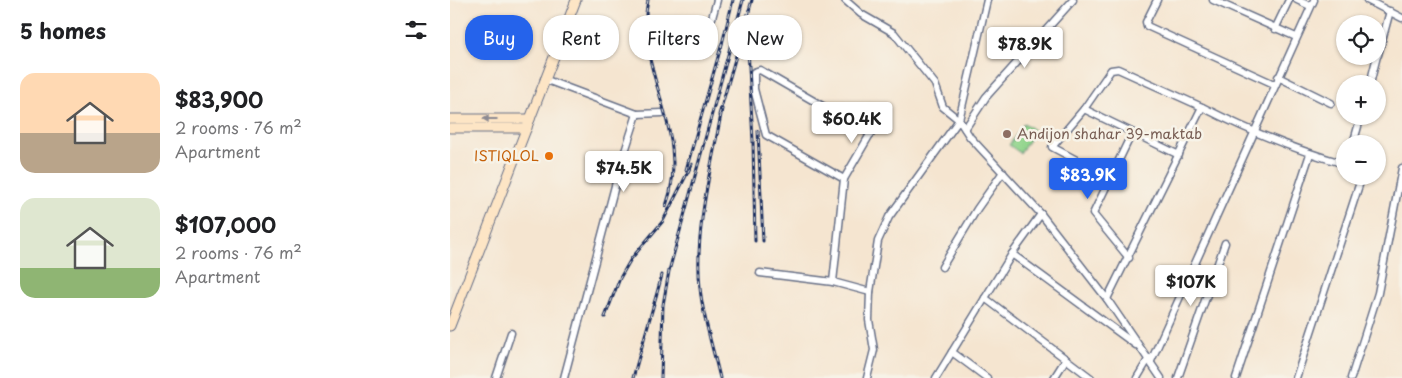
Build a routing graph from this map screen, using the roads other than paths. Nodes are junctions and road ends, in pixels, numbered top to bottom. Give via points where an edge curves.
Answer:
1 (576, 0) edge
2 (717, 0) edge
3 (845, 0) edge
4 (988, 0) edge
5 (1073, 0) edge
6 (1157, 0) edge
7 (1213, 0) edge
8 (1289, 0) edge
9 (1297, 0) edge
10 (1367, 0) edge
11 (1312, 3) edge
12 (1390, 11) junction
13 (713, 15) edge
14 (1402, 18) edge
15 (1386, 25) edge
16 (1275, 29) junction
17 (1296, 37) junction
18 (1278, 77) junction
19 (544, 79) junction
20 (1274, 84) junction
21 (1331, 103) dead end
22 (1202, 107) junction
23 (1084, 109) junction
24 (662, 113) dead end
25 (637, 114) junction
26 (450, 119) edge
27 (879, 120) dead end
28 (959, 120) junction
29 (528, 124) junction
30 (450, 128) edge
31 (965, 129) junction
32 (1132, 133) junction
33 (1254, 133) junction
34 (870, 134) junction
35 (1310, 154) junction
36 (1179, 155) junction
37 (1336, 161) edge
38 (1402, 168) edge
39 (1003, 172) junction
40 (1110, 178) junction
41 (844, 179) junction
42 (1359, 185) edge
43 (1041, 214) junction
44 (1225, 243) dead end
45 (1012, 254) junction
46 (1129, 258) junction
47 (942, 267) dead end
48 (760, 273) dead end
49 (833, 282) junction
50 (870, 292) junction
51 (985, 298) junction
52 (1107, 300) junction
53 (450, 326) edge
54 (511, 333) dead end
55 (1140, 348) junction
56 (952, 352) junction
57 (1066, 359) junction
58 (1150, 360) junction
59 (496, 378) edge
60 (564, 378) edge
61 (867, 378) edge
62 (936, 378) edge
63 (987, 378) edge
64 (1054, 378) edge
65 (1091, 378) edge
66 (1137, 378) edge
67 (1161, 378) edge
68 (1178, 378) edge
69 (1236, 378) edge
70 (1296, 378) edge
71 (1350, 378) edge

1 - 19 main road
2 - 13 street
3 - 28 street via 861,14 894,33 934,84 943,107
4 - 28 street
5 - 31 street via 986,97
6 - 20 street via 1147,26
7 - 16 street
8 - 16 street
9 - 11 street
10 - 12 street
11 - 17 street
12 - 14 street
12 - 15 street
16 - 17 street
17 - 18 street
18 - 20 street
18 - 21 street
19 - 25 street
19 - 29 main road
20 - 33 street
22 - 23 street via 1116,68 1111,70
22 - 33 street
22 - 36 street
23 - 32 street
23 - 40 street via 1052,147
24 - 25 street
25 - 60 street
29 -> 26 main road
27 - 34 street
28 - 31 street
28 - 50 street via 882,228
29 - 30 main road
29 - 53 main road
31 - 39 street
32 - 36 street
32 - 40 street
33 - 35 street
33 - 58 street
34 - 41 street
34 - 41 street via 760,70 754,72 754,89 766,135
35 - 37 street
35 - 69 street
36 - 46 street
38 - 71 street via 1378,293
39 - 43 street
39 - 47 street
40 - 46 street via 1093,214
41 - 49 street
42 - 70 street
43 - 45 street
43 - 52 street
44 - 68 street
45 - 51 street
45 - 55 street
46 - 52 street
48 - 49 street
49 - 50 street
50 - 61 street via 869,320 874,350
51 - 56 street
51 - 57 street
52 - 55 street
54 - 59 street
55 - 58 street
56 - 62 street
56 - 63 street
57 - 64 street
57 - 65 street
58 - 66 street
58 - 67 street

